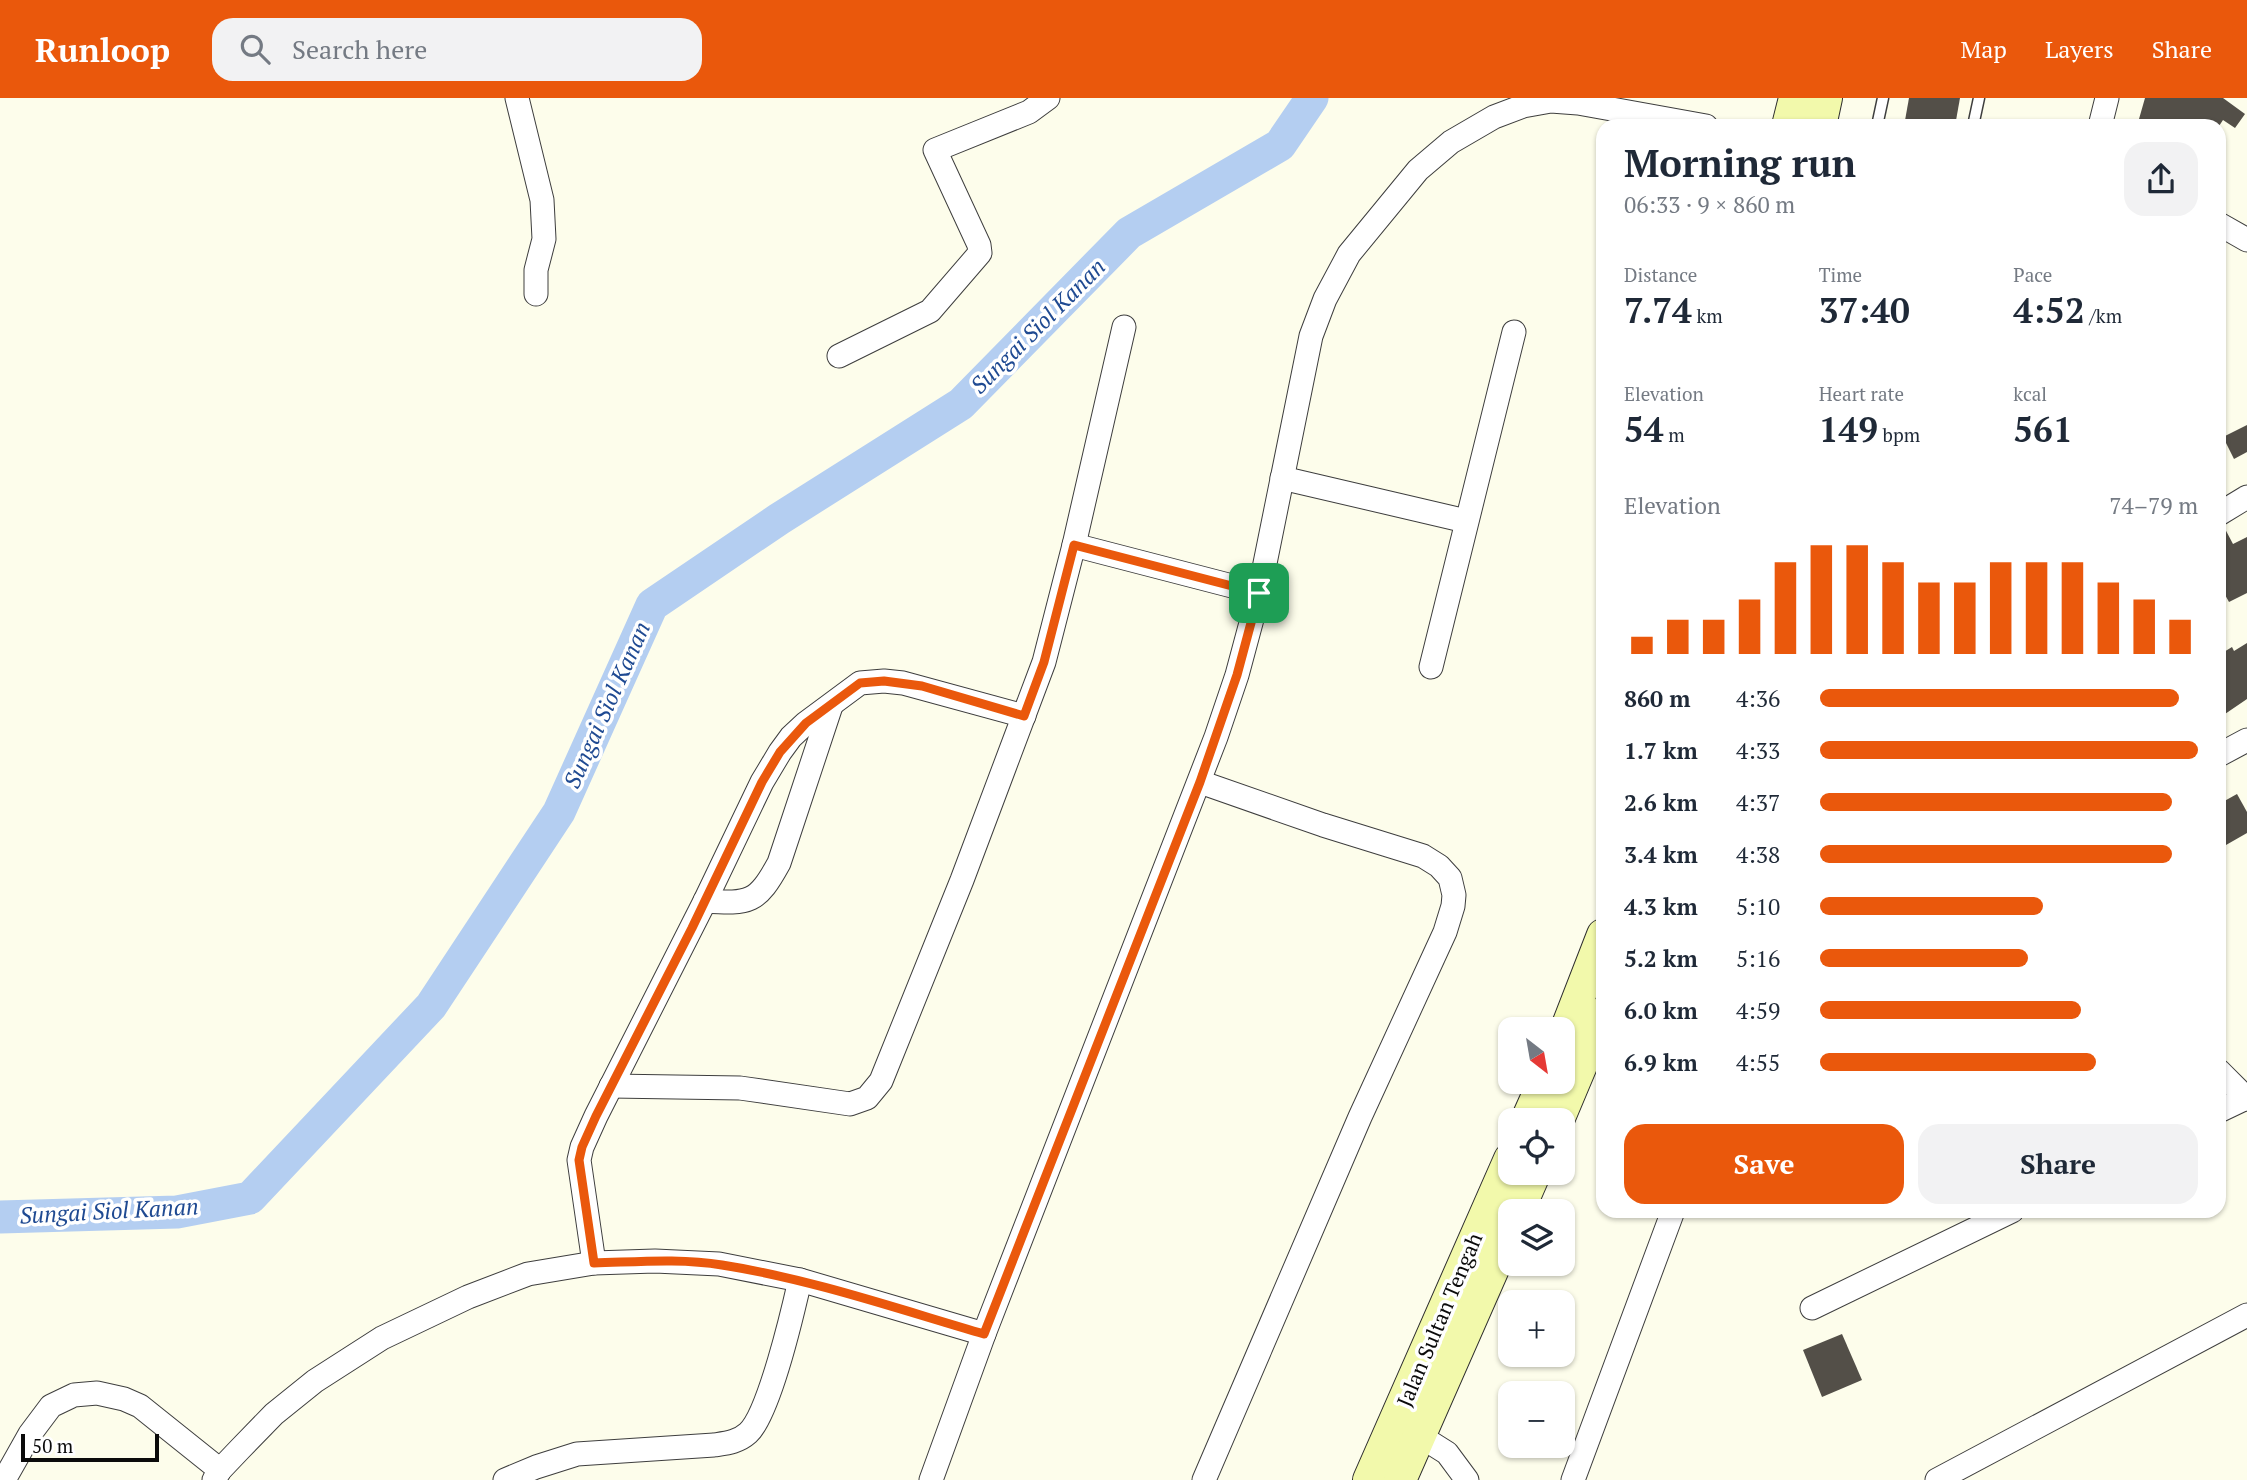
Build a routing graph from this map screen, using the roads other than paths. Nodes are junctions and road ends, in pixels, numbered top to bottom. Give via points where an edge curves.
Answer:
1 (517, 98) edge
2 (1048, 98) edge
3 (1795, 98) edge
4 (1826, 98) edge
5 (1883, 98) edge
6 (1979, 98) edge
7 (2107, 98) edge
8 (1620, 104) edge
9 (1679, 119) edge
10 (1790, 119) edge
11 (1822, 119) edge
12 (1878, 119) edge
13 (1974, 119) edge
14 (2102, 119) edge
15 (2226, 228) edge
16 (2247, 240) edge
17 (536, 294) dead end
18 (1124, 327) dead end
19 (1514, 332) dead end
20 (839, 356) dead end
21 (1282, 478) junction
22 (2247, 497) edge
23 (2226, 510) edge
24 (1466, 521) junction
25 (1074, 545) junction
26 (1259, 593) junction
27 (1431, 667) dead end
28 (831, 706) junction
29 (1024, 716) junction
30 (2247, 740) edge
31 (2226, 751) edge
32 (1200, 782) junction
33 (705, 901) junction
34 (1596, 953) edge
35 (1571, 1017) edge
36 (1596, 1030) edge
37 (2226, 1078) edge
38 (611, 1086) junction
39 (2246, 1099) edge
40 (1563, 1108) edge
41 (2226, 1108) edge
42 (1499, 1185) edge
43 (1670, 1218) edge
44 (1998, 1218) edge
45 (1498, 1257) edge
46 (594, 1263) junction
47 (800, 1280) junction
48 (1812, 1308) dead end
49 (2247, 1315) edge
50 (984, 1334) junction
51 (1420, 1436) junction
52 (217, 1475) edge
53 (4, 1480) edge
54 (505, 1480) edge
55 (931, 1480) edge
56 (1204, 1480) edge
57 (1369, 1480) edge
58 (1401, 1480) edge
59 (1467, 1480) edge
60 (1573, 1480) edge
61 (1937, 1480) edge

1 - 17 street via 542,200 544,239
2 - 20 street via 1028,112 935,150 980,253 930,311
3 - 10 main road
4 - 11 main road
5 - 12 lane
6 - 13 lane
7 - 14 street
8 - 9 street
8 - 21 street via 1523,106 1451,142 1418,170 1349,254 1325,299 1311,336
15 - 16 street
18 - 25 street
19 - 24 street
21 - 24 street
21 - 26 street
22 - 23 street
24 - 27 street
25 - 26 street
25 - 29 street via 1044,662
26 - 32 street
28 - 29 street via 860,683 884,681 922,686
28 - 33 street via 806,723 780,752
28 - 33 street via 770,879 748,901
29 - 38 street via 881,1080 867,1098 850,1104 740,1088
30 - 31 street
32 - 50 street
32 - 56 street via 1423,856 1450,878 1454,895 1444,932
33 - 38 street
34 - 35 main road
36 - 40 main road
37 - 39 street
38 - 46 street via 579,1160
39 - 41 street
42 - 57 main road, Jalan Sultan Tengah
43 - 60 street
44 - 48 street
45 - 51 main road, Jalan Sultan Tengah
46 - 47 street via 719,1264
46 - 52 street via 528,1274 382,1338 274,1414
47 - 50 street
47 - 54 street via 761,1413 751,1431 736,1442 576,1454
49 - 61 street
50 - 55 street
51 - 58 main road, Jalan Sultan Tengah
51 - 59 street via 1447,1453
52 - 53 street via 140,1406 97,1393 74,1395 51,1406

